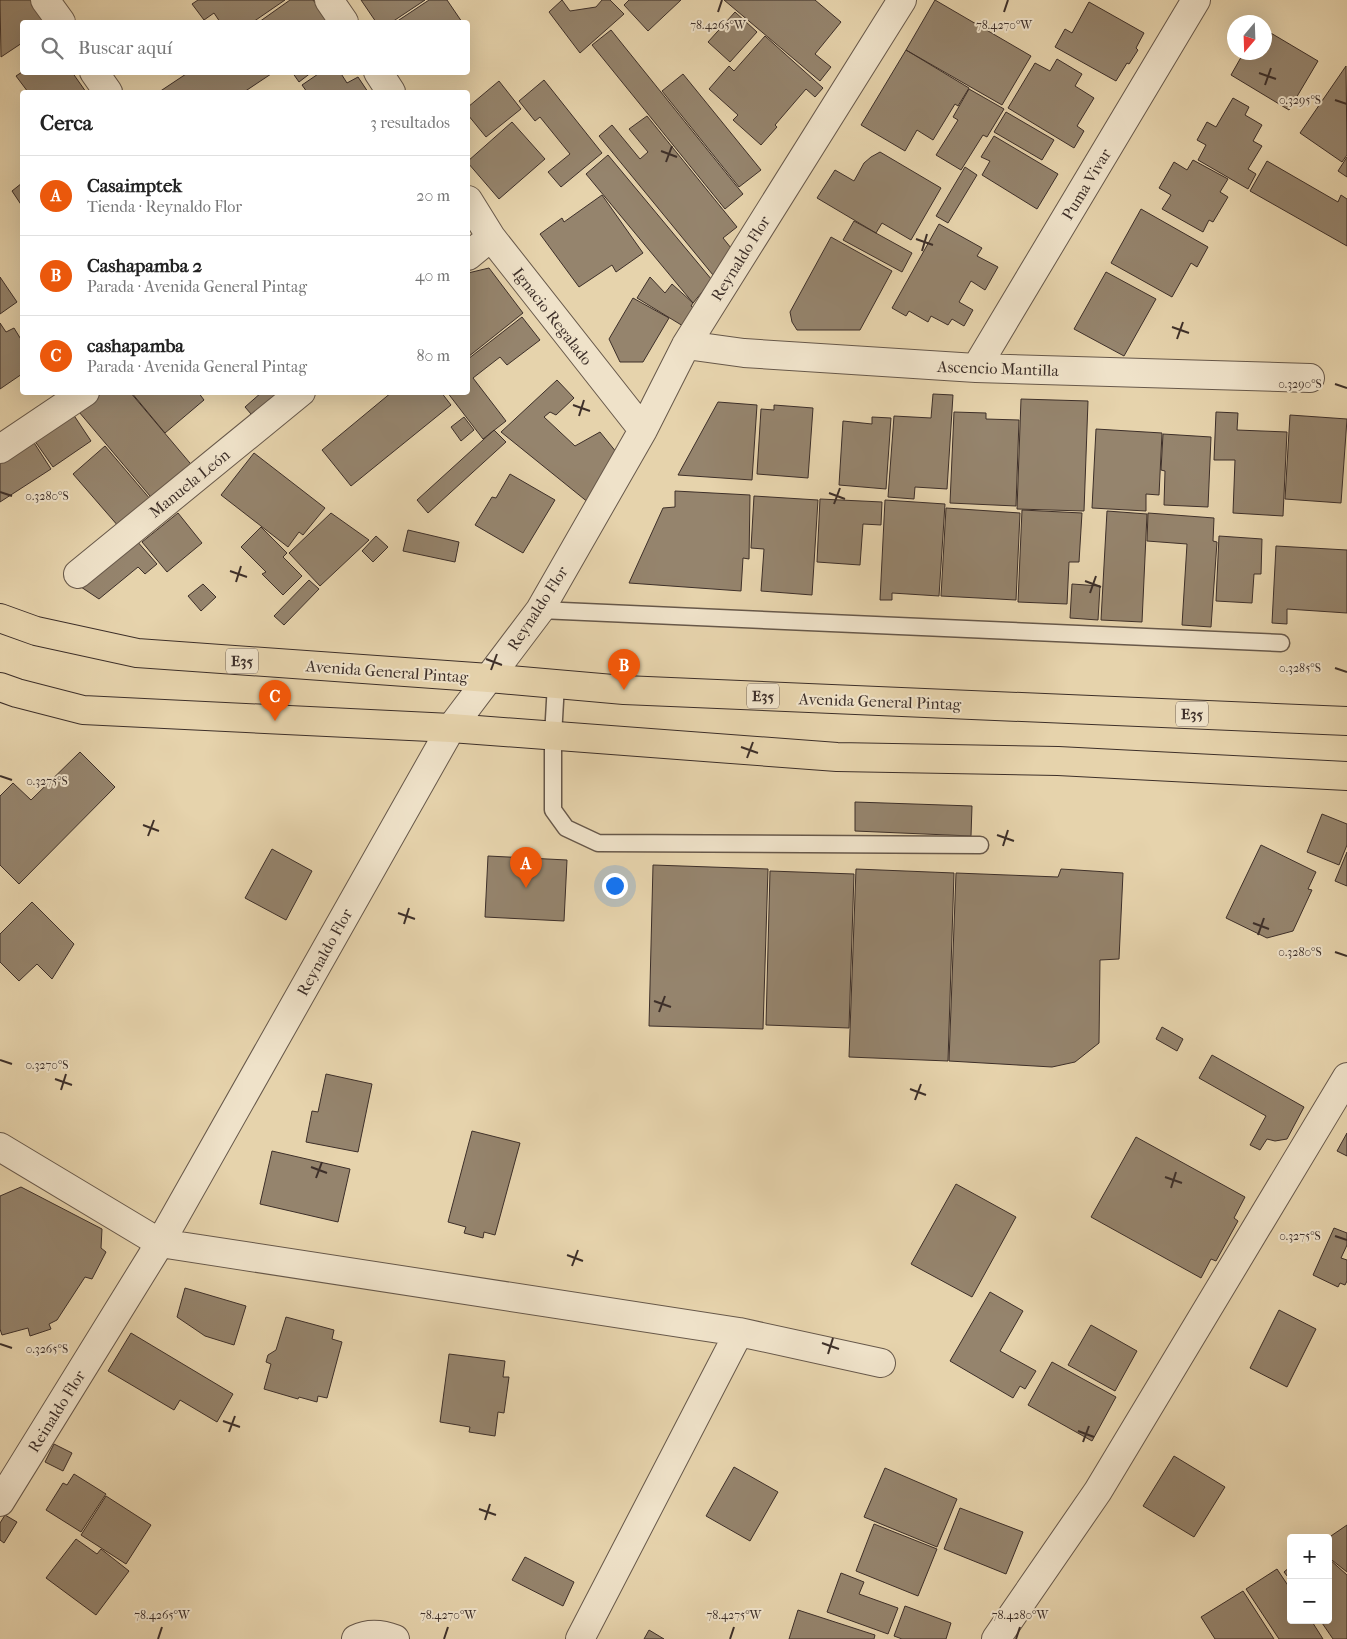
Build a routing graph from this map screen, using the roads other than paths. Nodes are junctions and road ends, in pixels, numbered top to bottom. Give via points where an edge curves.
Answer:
1 (45, 0) edge
2 (329, 0) edge
3 (902, 0) edge
4 (1196, 0) edge
5 (59, 20) edge
6 (343, 20) edge
7 (96, 75) edge
8 (380, 75) edge
9 (107, 90) edge
10 (390, 90) edge
11 (470, 203) edge
12 (491, 237) junction
13 (470, 254) edge
14 (686, 345) junction
15 (976, 368) junction
16 (1310, 378) dead end
17 (80, 395) edge
18 (297, 395) edge
19 (643, 430) junction
20 (0, 448) edge
21 (78, 574) dead end
22 (540, 610) junction
23 (0, 618) edge
24 (1281, 643) dead end
25 (489, 678) junction
26 (556, 684) junction
27 (0, 687) edge
28 (1347, 720) edge
29 (451, 728) junction
30 (553, 736) junction
31 (1347, 776) edge
32 (980, 845) dead end
33 (1347, 1077) edge
34 (0, 1148) edge
35 (160, 1243) junction
36 (739, 1332) junction
37 (882, 1362) dead end
38 (0, 1502) edge
39 (356, 1639) edge
40 (395, 1639) edge
41 (580, 1639) edge
42 (996, 1639) edge

1 - 5 street
2 - 6 street
3 - 14 street, Reynaldo Flor
4 - 15 street, Puma Vivar
7 - 9 street
8 - 10 street
11 - 12 street, Ignacio Regalado
12 - 13 street
12 - 19 street, Ignacio Regalado
14 - 15 street, Ascencio Mantilla via 744,354
14 - 19 street, Reynaldo Flor
15 - 16 street, Ascencio Mantilla
17 - 20 street
18 - 21 street, Manuela León
19 - 22 street, Reynaldo Flor
22 - 24 lane
22 - 25 street, Reynaldo Flor
23 - 25 highway, Avenida General Pintag / E35 via 36,631 137,654
25 - 26 highway, Avenida General Pintag / E35
25 - 29 street, Reynaldo Flor
26 - 28 highway, Avenida General Pintag / E35 via 624,690
26 - 30 lane
27 - 29 highway via 83,710
29 - 30 highway
29 - 35 street, Reynaldo Flor
30 - 31 highway via 837,757 1058,761
30 - 32 lane via 553,810 566,828 598,843
33 - 42 street via 1098,1491
34 - 35 street
35 - 36 street
35 - 38 street, Reinaldo Flor
36 - 37 street
36 - 41 street
39 - 40 street via 364,1635 384,1635

